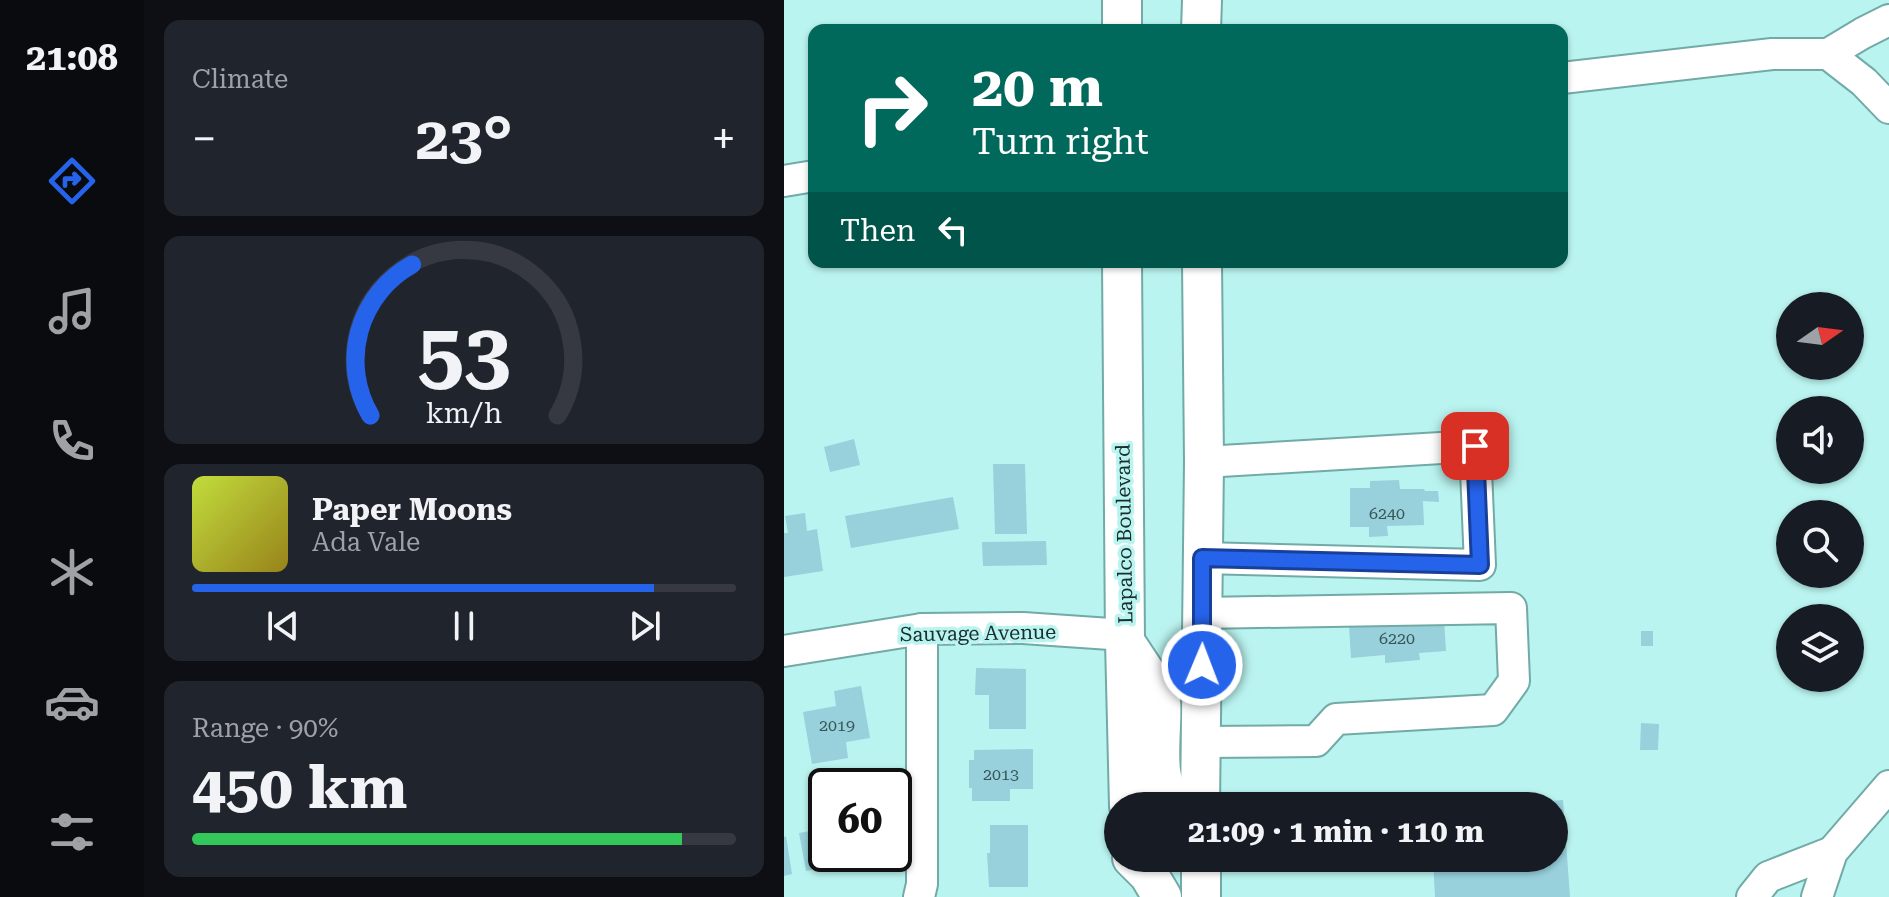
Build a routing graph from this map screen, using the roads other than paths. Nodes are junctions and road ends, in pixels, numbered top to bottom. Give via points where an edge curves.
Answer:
1 (1122, 0) edge
2 (1202, 0) edge
3 (1889, 20) edge
4 (1122, 24) edge
5 (1201, 24) edge
6 (1828, 54) junction
7 (1568, 77) edge
8 (1889, 108) edge
9 (808, 177) edge
10 (784, 181) edge
11 (1122, 268) edge
12 (1202, 268) edge
13 (1204, 462) junction
14 (1202, 558) junction
15 (1202, 613) junction
16 (922, 629) junction
17 (1125, 638) junction
18 (784, 651) edge
19 (1201, 742) junction
20 (1889, 786) edge
21 (1129, 792) edge
22 (1167, 792) edge
23 (1200, 792) edge
24 (1832, 852) junction
25 (1130, 872) edge
26 (1146, 872) edge
27 (1201, 872) edge
28 (919, 897) edge
29 (1129, 897) edge
30 (1162, 897) edge
31 (1201, 897) edge
32 (1752, 897) edge
33 (1817, 897) edge

1 - 4 main road
2 - 5 main road
3 - 6 street
6 - 7 street via 1772,54
6 - 8 street
9 - 10 street
11 - 17 main road, Lapalco Boulevard
12 - 13 main road
13 - 14 main road
13 - 14 street via 1475,446 1480,565
14 - 15 main road
15 - 19 main road
15 - 19 street via 1511,608 1514,681 1493,710 1336,719 1316,741
16 - 17 street, Sauvage Avenue via 1023,628
16 - 18 street, Sauvage Avenue
16 - 28 street
17 - 21 main road, Lapalco Boulevard
17 - 22 main road via 1160,699 1161,772
19 - 23 main road
20 - 24 street
24 - 32 street via 1768,877
24 - 33 street
25 - 29 main road
26 - 30 main road
27 - 31 main road

